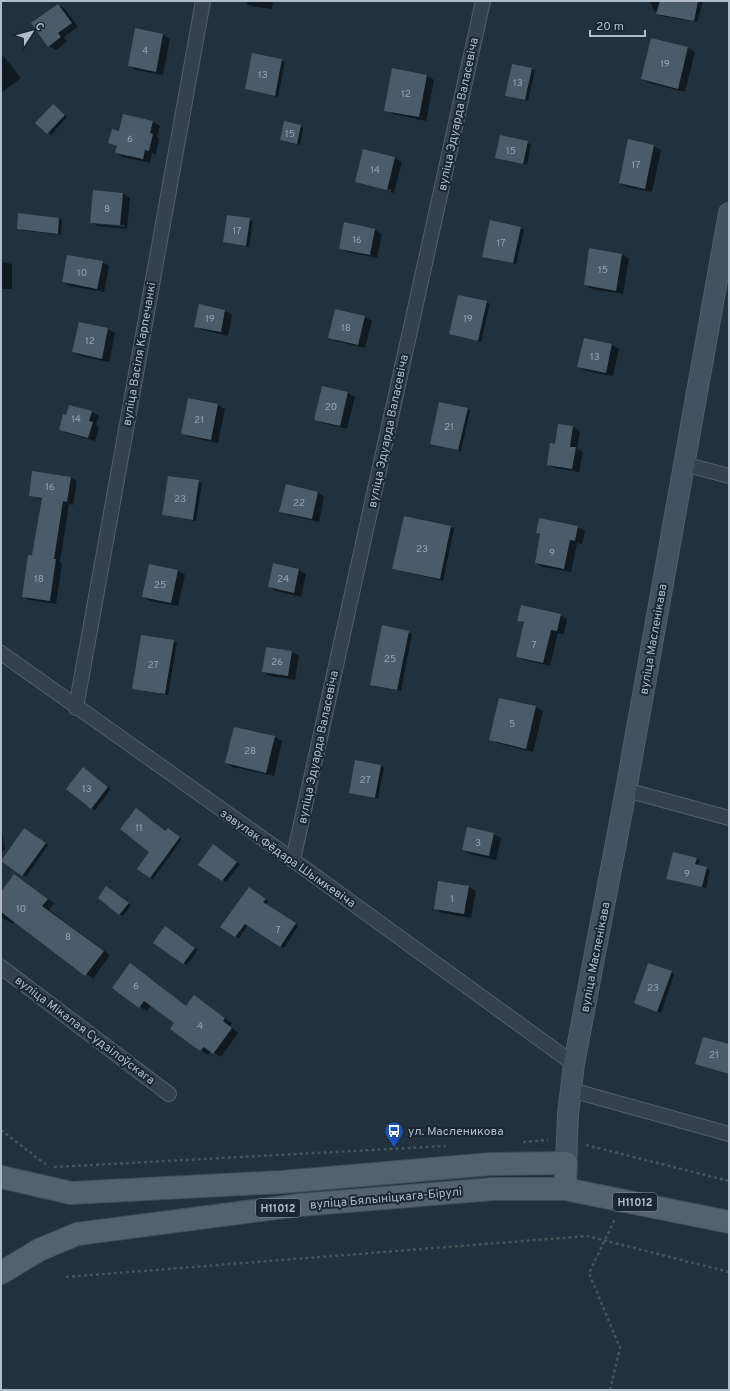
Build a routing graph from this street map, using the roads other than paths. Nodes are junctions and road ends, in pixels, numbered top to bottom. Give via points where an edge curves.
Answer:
1 (203, 1) edge
2 (483, 1) edge
3 (729, 213) edge
4 (684, 464) junction
5 (729, 476) edge
6 (1, 653) edge
7 (76, 708) junction
8 (626, 790) junction
9 (729, 818) edge
10 (293, 860) junction
11 (1, 967) edge
12 (574, 1064) junction
13 (571, 1090) junction
14 (169, 1094) dead end
15 (729, 1134) edge
16 (566, 1163) junction
17 (1, 1177) edge
18 (565, 1190) junction
19 (729, 1222) edge
20 (1, 1273) edge

1 - 7 street, вуліца Васіля Карпечанкі
2 - 10 street, вуліца Эдуарда Валасевіча
3 - 4 main road, вуліца Масленікава
4 - 5 street
4 - 8 main road, вуліца Масленікава
6 - 7 street, завулак Фёдара Шымкевіча
7 - 10 street, завулак Фёдара Шымкевіча
8 - 9 street
8 - 12 main road, вуліца Масленікава
10 - 12 street, завулак Фёдара Шымкевіча
11 - 14 street, вуліца Мікалая Судзілоўскага
12 - 13 main road
13 - 15 street
13 - 16 main road
16 - 17 main road, вуліца Бялыніцкага-Бірулі / Н11012 via 491,1164 282,1182 71,1193
16 - 18 main road
18 - 19 main road, вуліца Бялыніцкага-Бірулі / Н11012
18 - 20 main road, вуліца Бялыніцкага-Бірулі / Н11012 via 492,1189 300,1205 77,1234 39,1250

